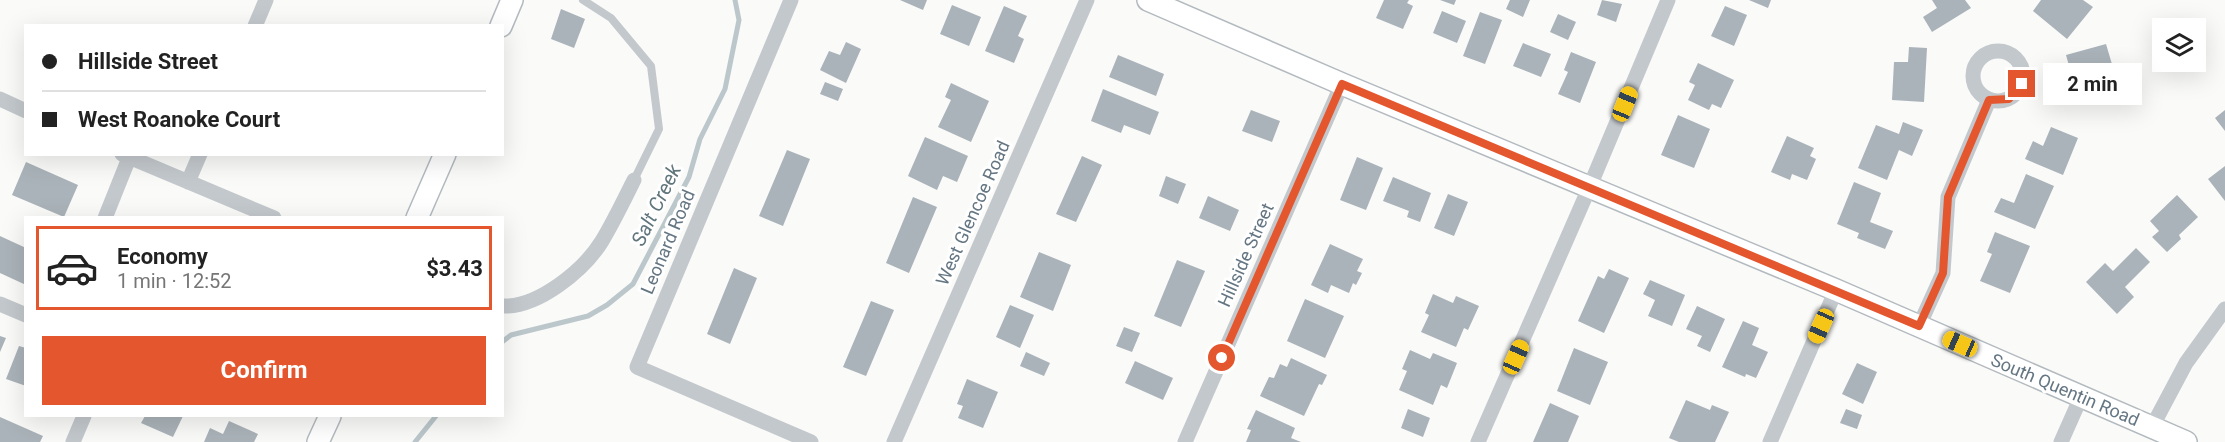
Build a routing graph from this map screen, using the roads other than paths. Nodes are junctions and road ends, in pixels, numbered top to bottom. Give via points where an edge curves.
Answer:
1 (266, 0) edge
2 (512, 0) edge
3 (583, 0) edge
4 (791, 0) edge
5 (1087, 0) edge
6 (1148, 0) edge
7 (1668, 0) edge
8 (256, 24) edge
9 (502, 24) edge
10 (1342, 84) junction
11 (0, 99) edge
12 (1989, 100) dead end
13 (24, 110) edge
14 (126, 156) edge
15 (199, 156) edge
16 (444, 156) edge
17 (634, 180) joint
18 (188, 182) junction
19 (1590, 186) junction
20 (106, 216) edge
21 (269, 216) edge
22 (418, 216) edge
23 (1836, 290) junction
24 (0, 304) edge
25 (504, 306) edge
26 (2225, 309) edge
27 (24, 314) edge
28 (1919, 326) junction
29 (2081, 397) junction
30 (84, 417) edge
31 (330, 417) edge
32 (2152, 428) junction
33 (73, 442) edge
34 (318, 442) edge
35 (812, 442) edge
36 (894, 442) edge
37 (1185, 442) edge
38 (1478, 442) edge
39 (1770, 442) edge
40 (2061, 442) edge
41 (2186, 442) edge

1 - 8 street
2 - 9 main road
3 - 17 lane via 611,18 651,66 659,129
4 - 35 street, Leonard Road via 637,367
5 - 36 street, West Glencoe Road
6 - 10 main road, South Quentin Road
7 - 19 street
10 - 19 main road, South Quentin Road
10 - 37 street, Hillside Street
11 - 13 street
12 - 28 street via 1948,197 1943,273
14 - 18 street
14 - 20 street
15 - 18 street
16 - 22 main road
17 - 25 street via 601,243 557,289 515,307
18 - 21 street
19 - 23 main road, South Quentin Road
19 - 38 street
23 - 28 main road, South Quentin Road
23 - 39 street
24 - 27 street
26 - 32 street via 2186,363
28 - 29 main road, South Quentin Road
29 - 32 main road, South Quentin Road
29 - 40 street
30 - 33 street
31 - 34 main road
32 - 41 main road, South Quentin Road

